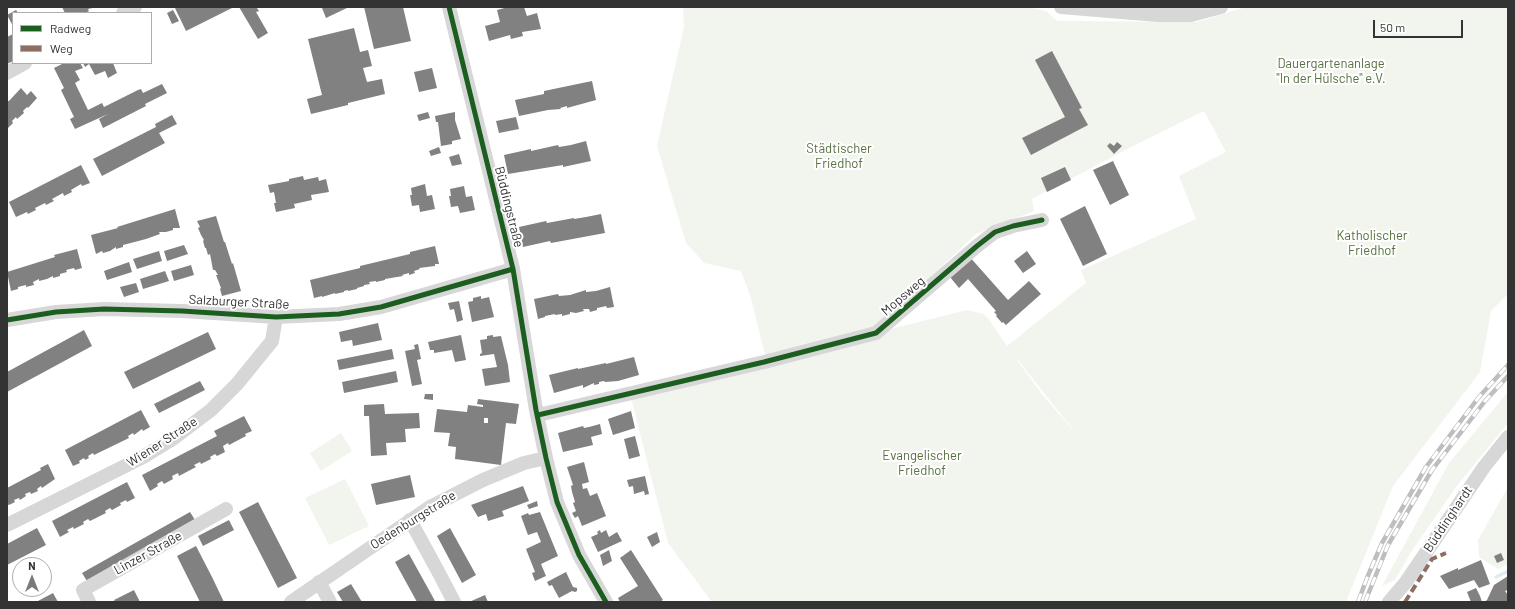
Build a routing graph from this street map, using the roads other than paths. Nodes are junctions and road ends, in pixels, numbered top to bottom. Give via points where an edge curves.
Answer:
1 (135, 7) edge
2 (449, 7) edge
3 (1061, 7) edge
4 (1221, 7) edge
5 (125, 12) edge
6 (23, 64) edge
7 (7, 73) edge
8 (1042, 220) dead end
9 (513, 269) junction
10 (276, 317) junction
11 (7, 320) edge
12 (538, 415) junction
13 (1508, 438) edge
14 (546, 458) junction
15 (226, 509) dead end
16 (410, 520) junction
17 (7, 525) edge
18 (319, 582) junction
19 (89, 602) edge
20 (291, 602) edge
21 (330, 602) edge
22 (454, 602) edge
23 (606, 602) edge
24 (1389, 602) edge

1 - 5 street
2 - 9 street, Büddingstraße
3 - 4 street via 1191,15
6 - 7 street
8 - 12 street, Mopsweg via 995,232 876,333
9 - 10 street, Salzburger Straße via 381,307 339,314
9 - 12 street, Büddingstraße
10 - 11 street, Salzburger Straße via 104,309 56,312
10 - 17 street, Wiener Straße via 272,341 237,384 211,410 174,438 142,457
12 - 14 street, Büddingstraße
13 - 24 street, Büddinghardt via 1484,468 1406,582
14 - 16 street, Oedenburgstraße via 483,480
14 - 23 street, Büddingstraße via 557,502 579,555
15 - 19 street, Linzer Straße via 82,590
16 - 18 street, Oedenburgstraße
16 - 22 street
18 - 20 street, Oedenburgstraße
18 - 21 street

